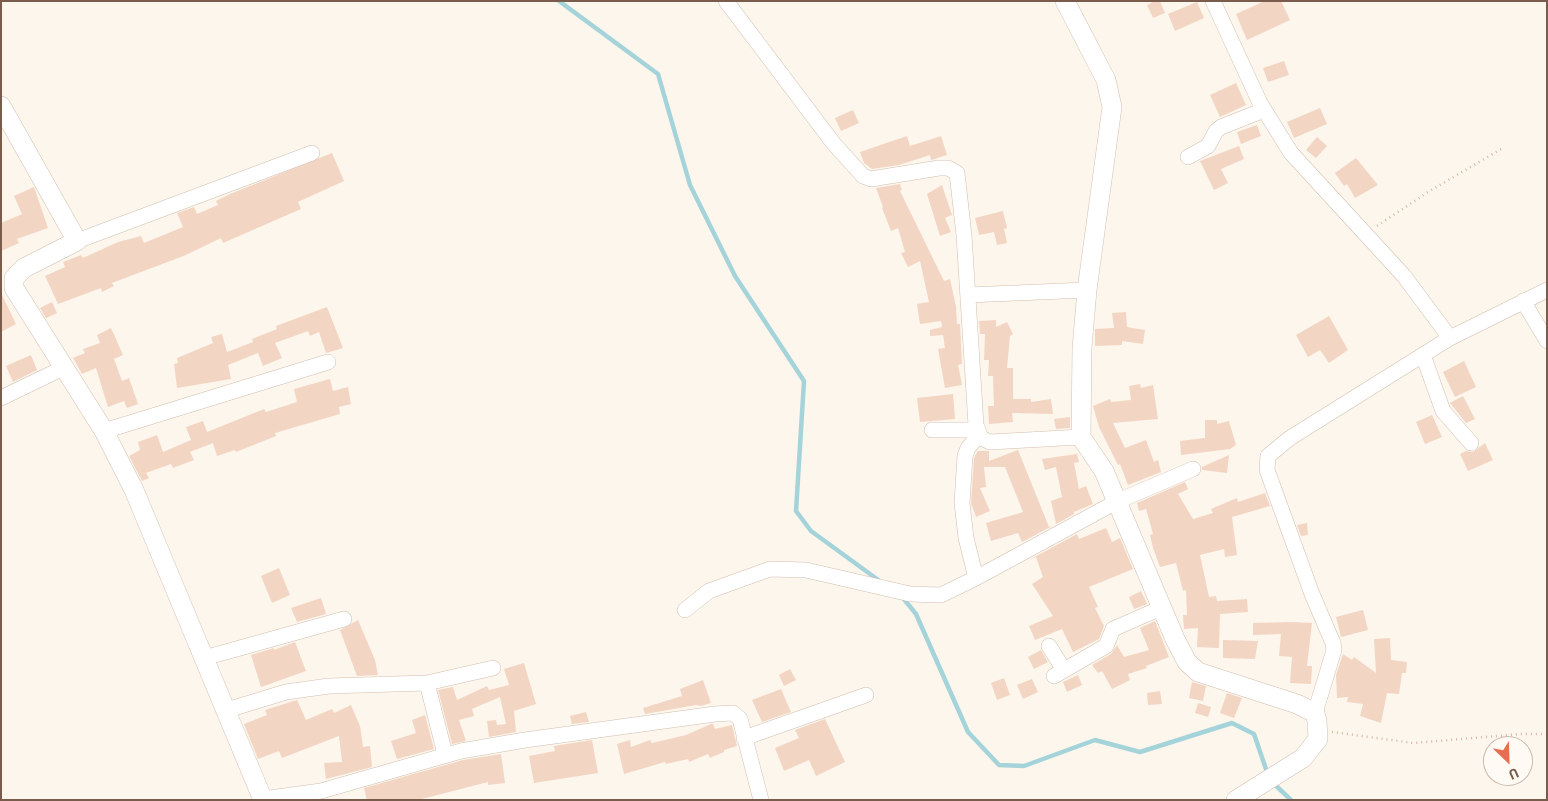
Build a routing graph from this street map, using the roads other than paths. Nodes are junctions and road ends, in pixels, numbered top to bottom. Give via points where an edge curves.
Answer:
1 (726, 1) edge
2 (1065, 1) edge
3 (1213, 1) edge
4 (1, 106) edge
5 (1264, 110) junction
6 (312, 153) dead end
7 (1188, 157) dead end
8 (77, 240) junction
9 (1086, 290) junction
10 (1547, 290) edge
11 (968, 295) junction
12 (1523, 301) junction
13 (1450, 338) junction
14 (1547, 341) edge
15 (1422, 355) junction
16 (328, 362) dead end
17 (63, 368) junction
18 (1, 398) edge
19 (932, 430) dead end
20 (104, 431) junction
21 (978, 432) junction
22 (1081, 437) junction
23 (1471, 443) dead end
24 (1193, 469) dead end
25 (1118, 501) junction
26 (976, 578) junction
27 (1161, 608) junction
28 (685, 610) dead end
29 (344, 619) dead end
30 (1049, 646) dead end
31 (204, 658) junction
32 (493, 668) dead end
33 (427, 683) junction
34 (866, 695) dead end
35 (227, 710) junction
36 (1317, 722) junction
37 (744, 738) junction
38 (445, 754) junction
39 (263, 800) edge
40 (761, 800) edge
41 (1236, 800) edge

1 - 11 street via 859,173 871,179 948,168 957,173
2 - 9 street via 1106,80 1112,107
3 - 5 street
4 - 8 street
5 - 7 street via 1221,127 1208,146
5 - 13 street via 1302,167 1404,276
6 - 8 street
8 - 17 street via 24,268 16,274 14,282
9 - 11 street
9 - 22 street
10 - 12 street
11 - 21 street
12 - 13 street
12 - 14 street
13 - 15 street
15 - 23 street via 1443,411
15 - 36 street via 1290,438 1268,456 1267,470 1333,643
16 - 20 street
17 - 18 street
17 - 20 street
19 - 21 street
20 - 31 street via 134,490
21 - 22 street via 990,442
21 - 26 street via 965,456 962,503
22 - 25 street via 1104,471
24 - 25 street
25 - 26 street
25 - 27 street
26 - 28 street via 952,591 929,596 864,585 806,570 770,569 708,591
27 - 30 street via 1113,629 1106,646 1059,673
27 - 36 street via 1192,668 1297,704
29 - 31 street
31 - 35 street
32 - 33 street
33 - 35 street via 329,686 295,691
33 - 38 street
34 - 37 street
35 - 39 street
36 - 41 street via 1318,739 1303,758
37 - 38 street via 738,716 734,713 715,714
37 - 40 street
38 - 39 street via 322,791

